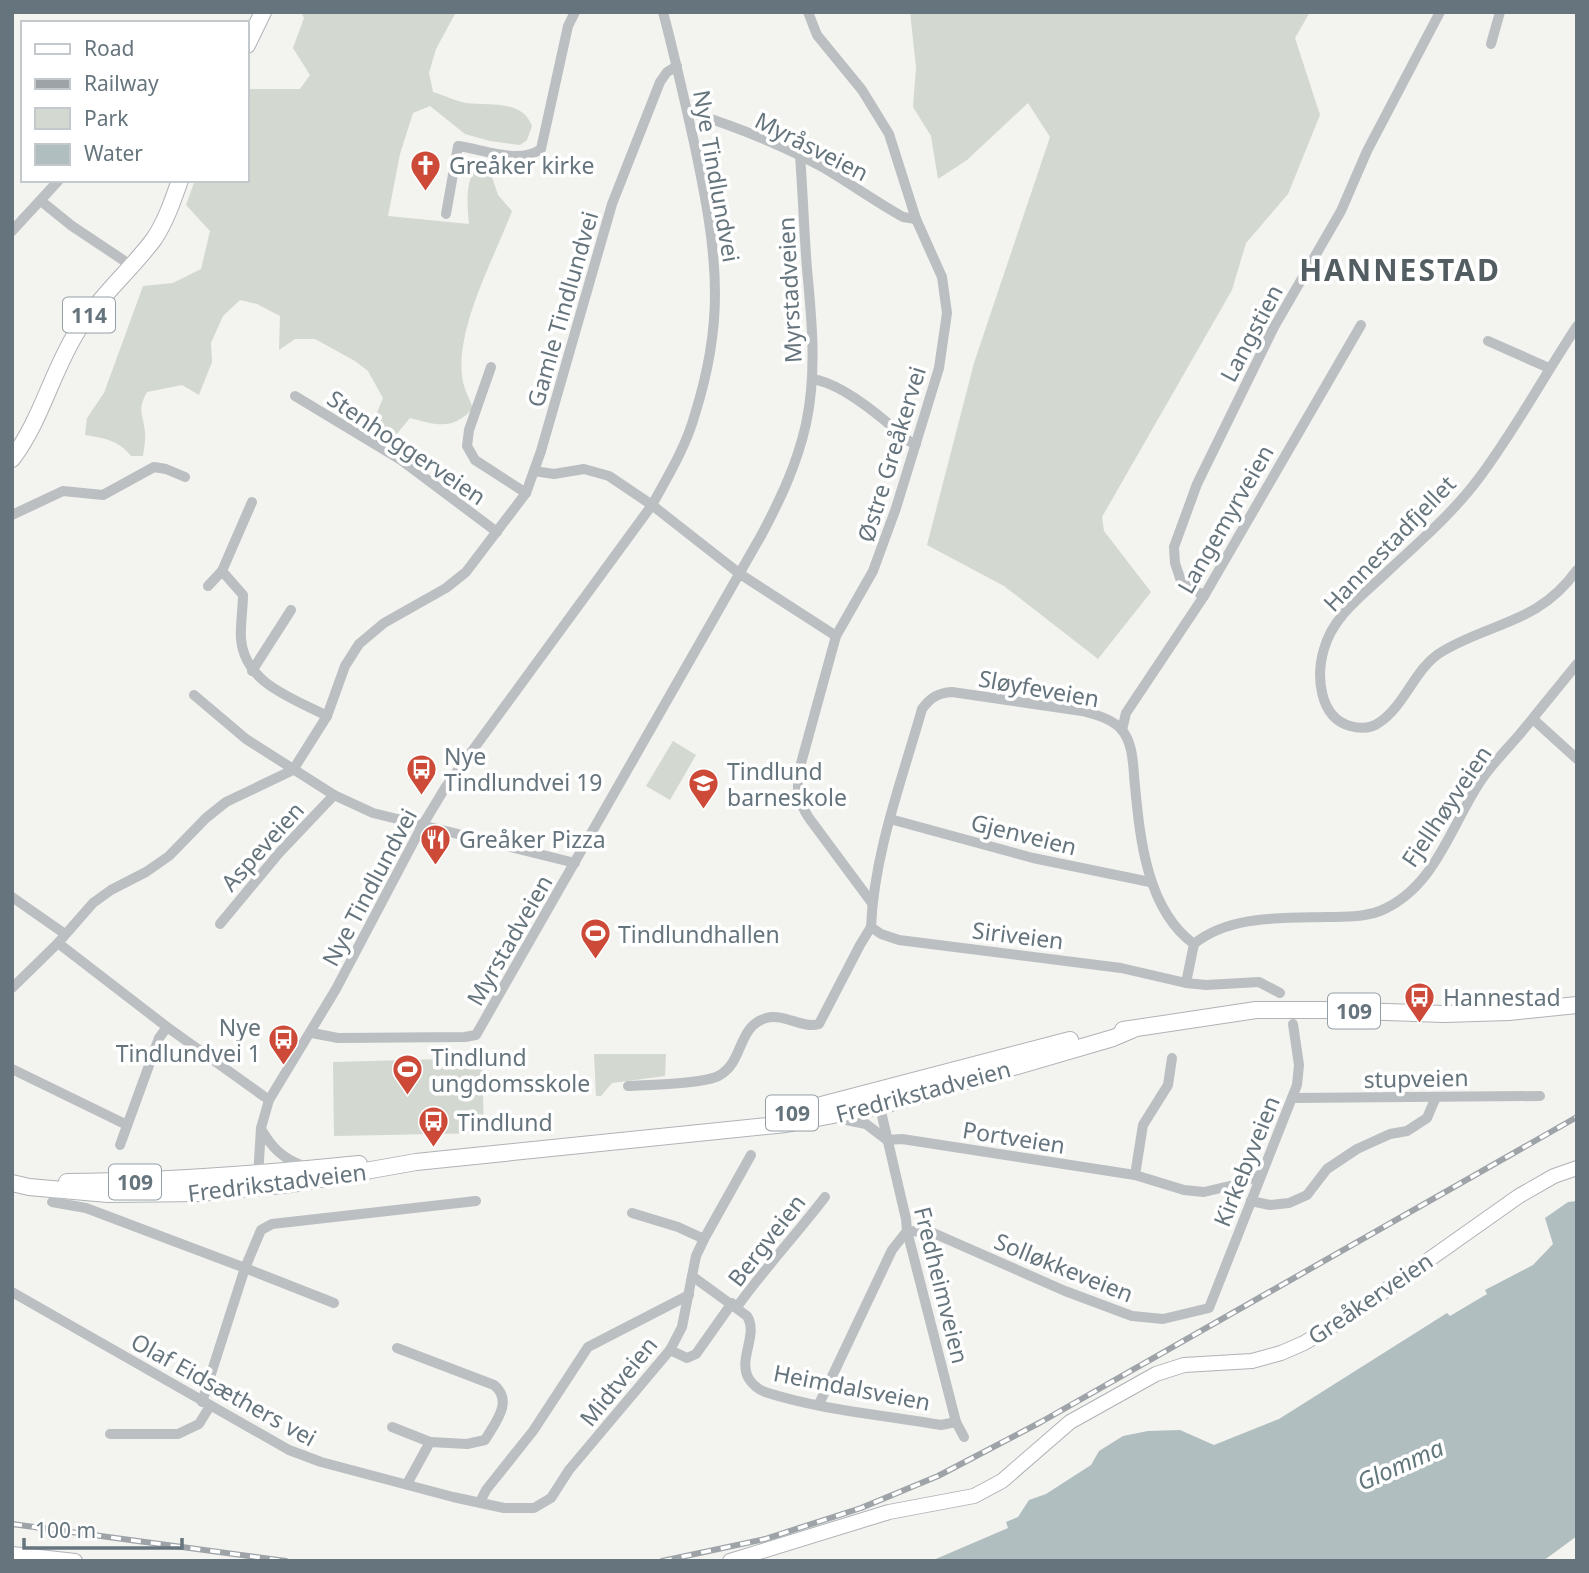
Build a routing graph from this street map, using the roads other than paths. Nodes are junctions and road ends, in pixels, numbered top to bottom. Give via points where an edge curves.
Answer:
1 (263, 12) edge
2 (575, 12) edge
3 (663, 12) edge
4 (808, 12) edge
5 (1440, 12) edge
6 (1500, 12) edge
7 (248, 44) edge
8 (1491, 44) dead end
9 (677, 66) junction
10 (687, 111) junction
11 (800, 156) junction
12 (57, 182) edge
13 (179, 182) edge
14 (41, 201) junction
15 (446, 214) dead end
16 (916, 219) junction
17 (12, 231) edge
18 (123, 260) dead end
19 (1361, 325) dead end
20 (1577, 326) edge
21 (1488, 341) dead end
22 (491, 367) dead end
23 (1549, 368) junction
24 (812, 379) junction
25 (295, 396) dead end
26 (916, 444) junction
27 (12, 459) edge
28 (534, 471) junction
29 (185, 477) dead end
30 (526, 492) junction
31 (252, 502) dead end
32 (652, 505) junction
33 (12, 515) edge
34 (497, 532) junction
35 (1577, 570) edge
36 (222, 571) junction
37 (740, 574) junction
38 (208, 586) dead end
39 (1204, 596) junction
40 (291, 610) dead end
41 (836, 636) junction
42 (1577, 664) edge
43 (252, 671) junction
44 (194, 695) dead end
45 (327, 716) junction
46 (1533, 719) junction
47 (1122, 730) junction
48 (1577, 759) edge
49 (293, 770) junction
50 (334, 795) junction
51 (890, 820) junction
52 (422, 826) junction
53 (575, 863) junction
54 (1150, 882) junction
55 (12, 897) edge
56 (872, 903) junction
57 (220, 924) dead end
58 (871, 927) junction
59 (62, 938) junction
60 (1194, 944) junction
61 (1186, 983) junction
62 (12, 988) edge
63 (1280, 993) dead end
64 (1577, 1005) edge
65 (1293, 1024) dead end
66 (167, 1027) junction
67 (312, 1033) junction
68 (1172, 1058) dead end
69 (12, 1069) edge
70 (628, 1086) dead end
71 (1540, 1096) dead end
72 (1436, 1097) junction
73 (1292, 1098) junction
74 (878, 1099) junction
75 (269, 1100) junction
76 (827, 1117) junction
77 (127, 1125) junction
78 (261, 1128) junction
79 (708, 1131) junction
80 (887, 1140) junction
81 (120, 1145) dead end
82 (751, 1155) dead end
83 (416, 1162) junction
84 (1577, 1168) edge
85 (311, 1169) junction
86 (1135, 1175) junction
87 (1260, 1175) junction
88 (12, 1181) edge
89 (259, 1181) junction
90 (825, 1197) dead end
91 (476, 1201) dead end
92 (1251, 1201) junction
93 (52, 1202) dead end
94 (632, 1213) dead end
95 (907, 1231) junction
96 (704, 1239) junction
97 (245, 1268) junction
98 (692, 1276) junction
99 (12, 1292) edge
100 (689, 1295) junction
101 (334, 1303) dead end
102 (735, 1305) junction
103 (1209, 1308) joint
104 (397, 1348) dead end
105 (670, 1350) junction
106 (206, 1404) junction
107 (819, 1405) junction
108 (956, 1422) junction
109 (392, 1427) dead end
110 (110, 1434) dead end
111 (964, 1437) dead end
112 (430, 1442) junction
113 (407, 1483) junction
114 (551, 1498) joint
115 (481, 1502) junction
116 (12, 1554) edge
117 (75, 1561) edge
118 (730, 1561) edge

1 - 7 main road
2 - 15 street via 541,149 533,155 517,156 458,146
3 - 9 street, Nye Tindlundvei
4 - 16 street, Østre Greåkervei via 817,35 862,90 889,134
5 - 39 street, Langstien via 1367,151 1342,211 1274,327 1197,484 1174,547 1175,563 1181,581
6 - 8 street
9 - 10 street, Nye Tindlundvei
9 - 28 street, Gamle Tindlundvei via 660,82 617,191
10 - 11 street, Myråsveien
10 - 32 street, Nye Tindlundvei via 710,235 714,319 695,415
11 - 16 street, Myråsveien via 903,217
11 - 24 street, Myrstadveien
12 - 14 street
13 - 27 main road, 114 via 153,240 79,329 41,411
14 - 17 street
14 - 18 street
16 - 26 street, Østre Greåkervei via 943,277 947,313 939,368
19 - 39 street, Langemyrveien
20 - 23 street, Hannestadfjellet
21 - 23 street
22 - 30 street via 467,446 475,460
23 - 35 street, Hannestadfjellet via 1478,479 1338,619 1323,651 1320,671 1326,707 1346,725 1368,728 1379,723 1440,652 1527,614 1562,589
24 - 26 street via 839,389
24 - 37 street, Myrstadveien via 794,467
25 - 34 street, Stenhoggerveien via 401,460
26 - 41 street, Østre Greåkervei via 882,551
28 - 30 street, Gamle Tindlundvei
28 - 32 street via 554,474 584,469 609,476
29 - 33 street via 154,467 103,495 63,491
30 - 34 street, Gamle Tindlundvei
31 - 36 street
32 - 37 street
32 - 52 street, Nye Tindlundvei
34 - 45 street, Gamle Tindlundvei via 466,572 359,644 345,666
36 - 38 street
36 - 43 street via 243,595 241,641
37 - 41 street
37 - 53 street, Myrstadveien
39 - 47 street, Langemyrveien via 1126,713
40 - 43 street
41 - 56 street, Østre Greåkervei via 800,767 797,795
42 - 46 street, Fjellhøyveien
43 - 45 street via 265,684
44 - 49 street via 246,739
45 - 49 street, Gamle Tindlundvei
46 - 48 street
46 - 60 street, Fjellhøyveien via 1482,779 1443,852 1394,903 1353,917 1268,919 1223,928
47 - 51 street, Sløyfeveien via 1082,711 942,693 922,709
47 - 54 street, Sløyfeveien via 1130,749
49 - 50 street
49 - 59 street via 226,802 169,856 93,903
50 - 52 street via 373,813
50 - 57 street, Aspeveien
51 - 54 street, Gjenveien via 1033,858
51 - 56 street, Sløyfeveien
52 - 53 street
52 - 67 street, Nye Tindlundvei
53 - 67 street, Myrstadveien via 476,1035 338,1038
54 - 60 street, Sløyfeveien via 1182,935
55 - 59 street
56 - 58 street
58 - 61 street, Siriveien via 899,940 1121,968
58 - 70 street via 819,1024 766,1018 748,1028 729,1069 715,1078
59 - 62 street
59 - 66 street
60 - 61 street
61 - 63 street via 1259,982
64 - 74 main road, Fredrikstadveien / 109 via 1444,1014 1256,1010 1060,1042
65 - 73 street, Kirkebyveien via 1299,1065
66 - 75 street
66 - 77 street
67 - 75 street, Nye Tindlundvei
68 - 86 street via 1168,1085 1143,1125
69 - 77 street
71 - 72 street, stupveien
72 - 73 street, stupveien
72 - 92 street via 1427,1118 1407,1131 1357,1149 1326,1169 1307,1195 1289,1203
73 - 87 street, Kirkebyveien
74 - 76 main road, Fredrikstadveien / 109
74 - 79 main road, Fredrikstadveien / 109
74 - 80 street, Fredheimveien
75 - 78 street, Nye Tindlundvei
76 - 79 main road, Fredrikstadveien / 109
76 - 80 street via 866,1124
77 - 81 street
78 - 85 street via 281,1156
78 - 89 street, Nye Tindlundvei
79 - 83 main road, Fredrikstadveien / 109
80 - 86 street, Portveien
80 - 95 street, Fredheimveien
82 - 96 street
83 - 85 main road, Fredrikstadveien / 109
83 - 89 main road, Fredrikstadveien / 109 via 384,1170
84 - 118 main road, Greåkerveien via 1519,1196 1304,1343 1252,1361 1184,1365 1156,1374 1070,1422 1002,1481 974,1496 888,1513
85 - 89 main road, Fredrikstadveien / 109
86 - 87 street, Portveien via 1204,1192
87 - 92 street, Kirkebyveien
88 - 89 main road, Fredrikstadveien / 109 via 128,1195 200,1193
90 - 102 street, Bergveien
91 - 97 street via 272,1224 261,1230
92 - 103 street, Kirkebyveien
93 - 97 street via 86,1208
94 - 96 street
95 - 103 street, Solløkkeveien via 931,1232 1132,1316 1163,1319
95 - 107 street via 892,1250
95 - 108 street, Fredheimveien
96 - 98 street
97 - 101 street
97 - 106 street
98 - 100 street, Midtveien
98 - 102 street
99 - 106 street, Olaf Eidsæthers vei
100 - 105 street, Midtveien via 682,1327
100 - 115 street via 589,1347
102 - 105 street, Bergveien via 695,1354 687,1358
102 - 107 street, Heimdalsveien via 752,1323 744,1368 750,1381 762,1391
104 - 112 street via 502,1391 501,1412 485,1440
105 - 114 street, Midtveien via 569,1470
106 - 110 street via 199,1424 178,1434
106 - 113 street, Olaf Eidsæthers vei via 289,1450
107 - 108 street, Heimdalsveien via 941,1424
108 - 111 street, Fredheimveien
109 - 112 street
112 - 113 street
113 - 115 street, Olaf Eidsæthers vei
114 - 115 street, Olaf Eidsæthers vei via 534,1508 519,1509
116 - 117 main road

